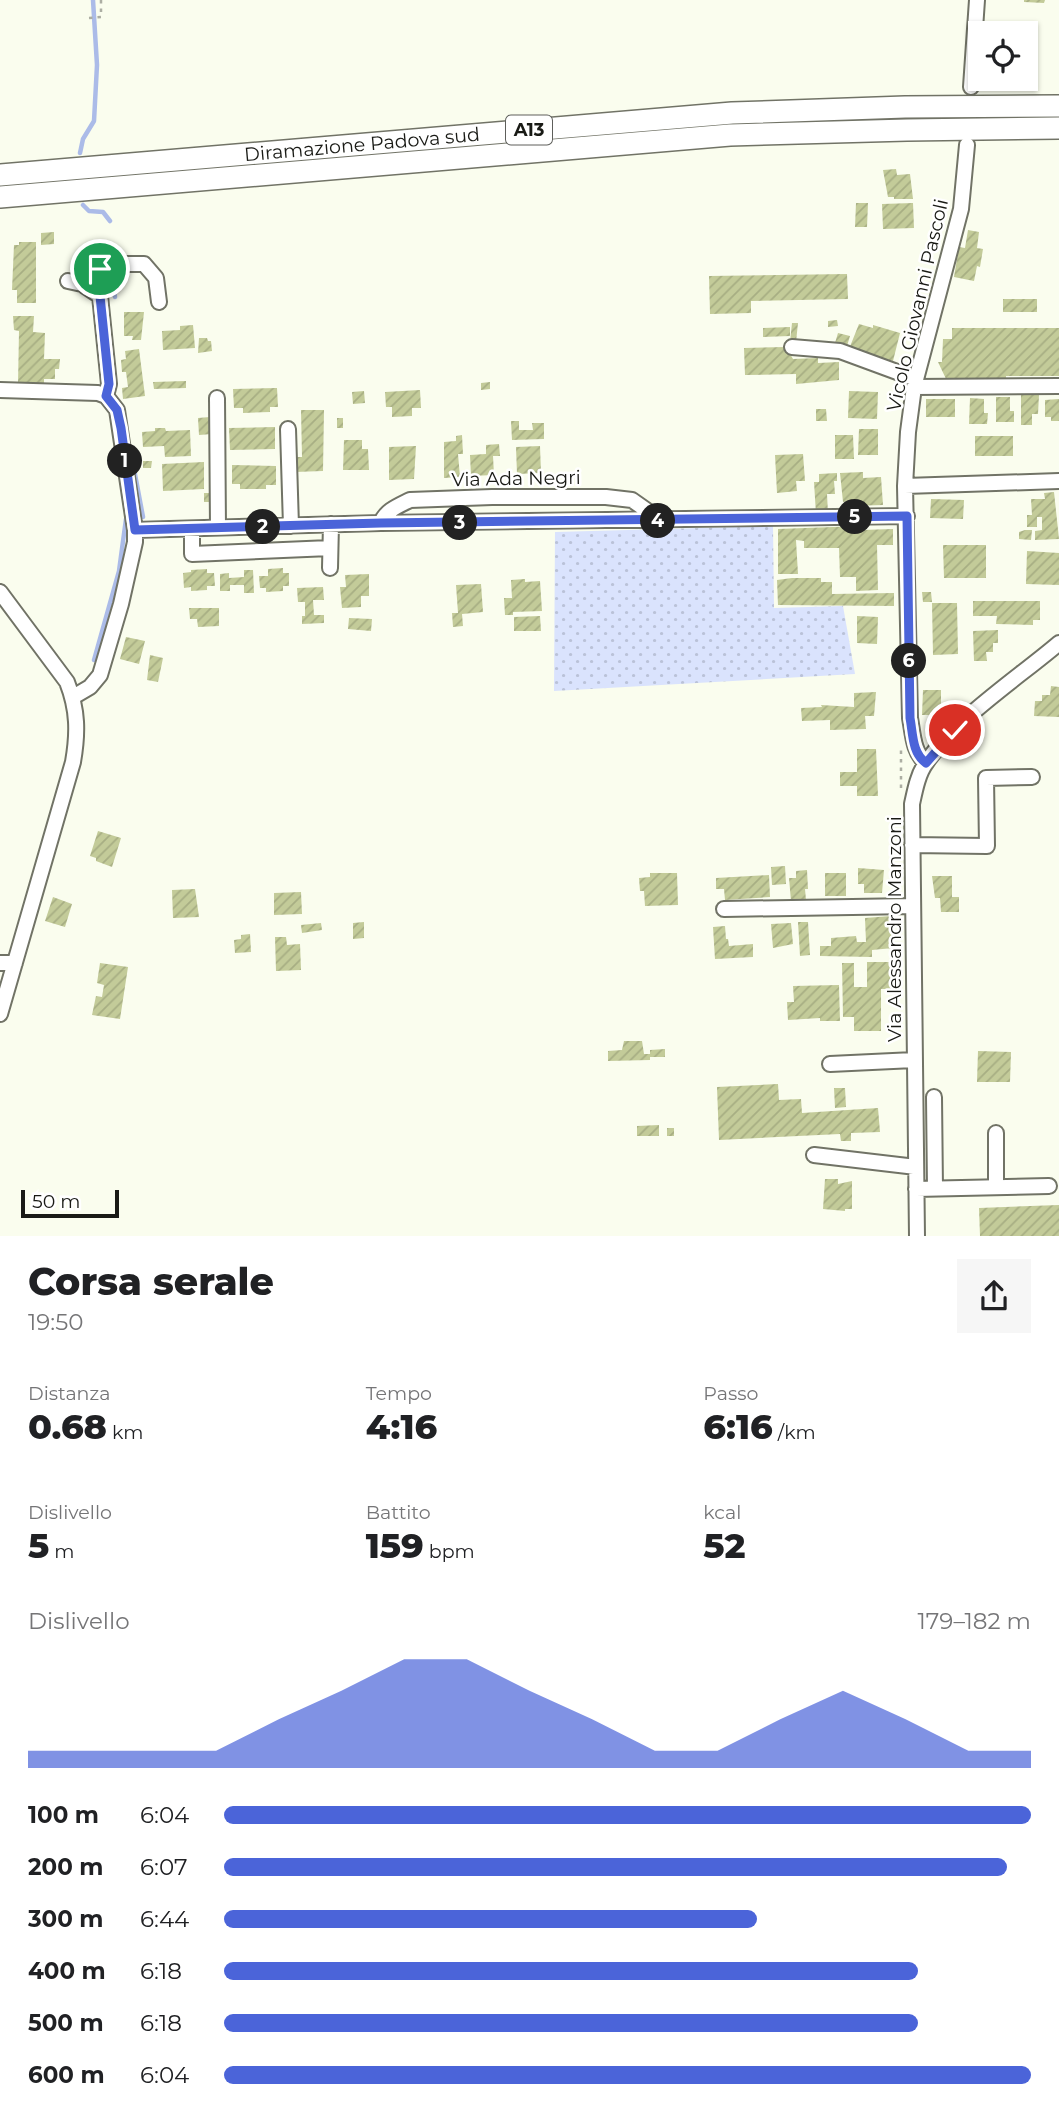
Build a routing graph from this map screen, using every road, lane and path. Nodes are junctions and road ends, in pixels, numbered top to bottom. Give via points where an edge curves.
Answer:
1 (101, 0) edge
2 (977, 0) edge
3 (89, 18) dead end
4 (976, 21) edge
5 (1059, 106) edge
6 (1059, 128) edge
7 (967, 145) dead end
8 (0, 175) edge
9 (0, 197) edge
10 (68, 281) dead end
11 (100, 296) junction
12 (159, 302) dead end
13 (792, 347) dead end
14 (916, 383) junction
15 (1059, 386) edge
16 (0, 390) edge
17 (106, 396) junction
18 (217, 398) dead end
19 (288, 429) dead end
20 (1059, 481) edge
21 (905, 486) junction
22 (907, 516) junction
23 (648, 521) junction
24 (381, 523) junction
25 (331, 524) junction
26 (291, 526) junction
27 (192, 528) junction
28 (218, 528) junction
29 (135, 530) junction
30 (330, 548) junction
31 (330, 568) dead end
32 (0, 592) edge
33 (1059, 642) edge
34 (73, 697) junction
35 (926, 763) junction
36 (1032, 777) dead end
37 (912, 845) junction
38 (912, 906) junction
39 (724, 909) dead end
40 (7, 963) edge
41 (0, 1014) edge
42 (914, 1060) junction
43 (831, 1064) dead end
44 (934, 1097) dead end
45 (996, 1133) dead end
46 (814, 1155) dead end
47 (916, 1167) junction
48 (1049, 1186) dead end
49 (996, 1187) junction
50 (916, 1189) junction
51 (936, 1189) junction
52 (916, 1236) edge

1 - 3 path via 102,17
2 - 4 street
5 - 8 highway, Diramazione Padova sud / A13 via 732,113
6 - 9 highway, Diramazione Padova sud / A13 via 730,135
7 - 14 street, Vicolo Giovanni Pascoli via 961,209
10 - 11 street
11 - 12 street via 103,264 144,264 156,278
11 - 17 street via 109,384
13 - 14 street via 840,351
14 - 15 street
14 - 21 street, Vicolo Giovanni Pascoli
16 - 17 street
17 - 29 street via 119,419
18 - 28 street
19 - 26 street
20 - 21 street
21 - 22 street, Vicolo Giovanni Pascoli
22 - 23 street
22 - 35 street, Vicolo Giovanni Pascoli via 910,718 915,749
23 - 24 street
23 - 24 street, Via Ada Negri via 649,512 632,500 550,496 410,500 390,510
24 - 25 street
25 - 26 street
25 - 30 street
26 - 28 street
27 - 28 street
27 - 29 street
27 - 30 street via 192,554
29 - 34 street via 121,604 100,675
30 - 31 street
32 - 34 street via 67,682
33 - 35 street, Via Alessandro Manzoni via 955,730
34 - 40 street via 77,727 73,762
35 - 37 street, Via Alessandro Manzoni via 912,804
36 - 37 street via 986,778 987,846
37 - 38 street, Via Alessandro Manzoni
38 - 39 street
38 - 42 street, Via Alessandro Manzoni
40 - 41 street
42 - 43 street
42 - 47 street, Via Alessandro Manzoni
44 - 51 street
45 - 49 street
46 - 47 street
47 - 50 street, Via Alessandro Manzoni
48 - 49 street
49 - 51 street
50 - 51 street
50 - 52 street, Via Alessandro Manzoni

